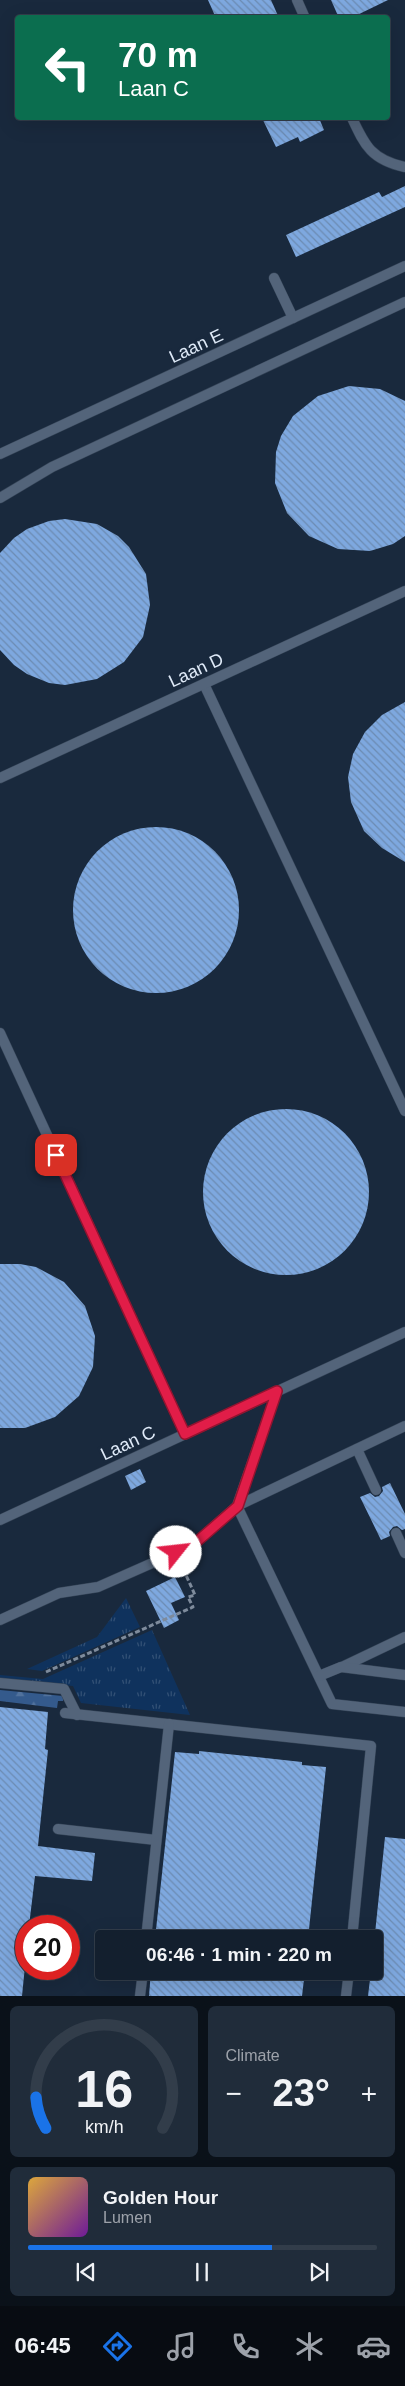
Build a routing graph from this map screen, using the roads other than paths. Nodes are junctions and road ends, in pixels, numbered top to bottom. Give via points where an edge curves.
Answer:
1 (297, 0) edge
2 (304, 15) edge
3 (353, 120) edge
4 (405, 167) edge
5 (405, 266) edge
6 (274, 278) dead end
7 (405, 302) edge
8 (293, 318) junction
9 (0, 454) edge
10 (0, 498) edge
11 (405, 590) edge
12 (204, 684) junction
13 (0, 778) edge
14 (0, 1033) edge
15 (405, 1111) edge
16 (405, 1332) edge
17 (277, 1391) junction
18 (405, 1426) edge
19 (185, 1434) junction
20 (357, 1449) junction
21 (376, 1490) dead end
22 (238, 1506) junction
23 (0, 1520) edge
24 (396, 1533) dead end
25 (405, 1553) edge
26 (0, 1620) edge
27 (405, 1637) edge
28 (341, 1667) junction
29 (405, 1675) edge
30 (319, 1676) junction
31 (0, 1683) edge
32 (405, 1712) edge
33 (65, 1714) dead end
34 (78, 1715) junction
35 (169, 1724) junction
36 (58, 1829) dead end
37 (156, 1840) junction
38 (147, 1930) edge
39 (353, 1930) edge
40 (142, 1980) edge
41 (348, 1980) edge
42 (140, 1996) edge
43 (346, 1996) edge

1 - 2 lane
3 - 4 lane via 363,142 376,157
5 - 8 lane, Laan E
6 - 8 lane
7 - 10 lane via 52,467
8 - 9 lane, Laan E
11 - 12 lane, Laan D
12 - 13 lane, Laan D
12 - 15 lane
14 - 19 lane
16 - 17 lane, Laan C
17 - 19 lane, Laan C
17 - 22 lane
18 - 20 lane
19 - 23 lane, Laan C
20 - 21 lane
20 - 22 lane
22 - 26 lane via 193,1545 98,1587 60,1593
22 - 30 lane
24 - 25 lane
27 - 28 lane
28 - 29 lane
28 - 30 lane
30 - 32 lane via 332,1704
31 - 34 lane via 64,1689
33 - 34 lane
34 - 35 lane
35 - 37 lane
35 - 39 lane via 371,1746
36 - 37 lane
37 - 38 lane
40 - 42 lane
41 - 43 lane

